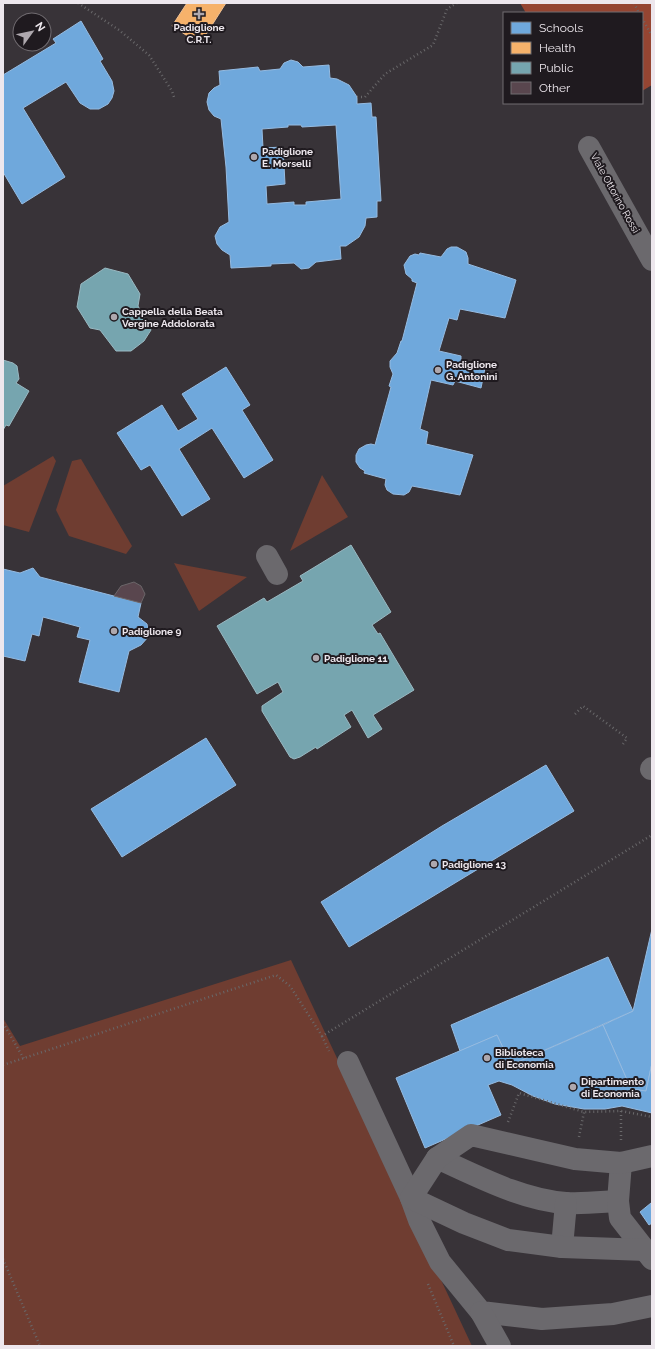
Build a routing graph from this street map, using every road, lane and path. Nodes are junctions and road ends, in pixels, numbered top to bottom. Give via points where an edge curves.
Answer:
1 (78, 3) edge
2 (457, 3) edge
3 (634, 3) edge
4 (638, 12) edge
5 (643, 20) edge
6 (652, 36) edge
7 (174, 97) dead end
8 (357, 97) dead end
9 (589, 146) dead end
10 (652, 260) edge
11 (575, 714) dead end
12 (623, 744) dead end
13 (652, 835) edge
14 (3, 1023) edge
15 (24, 1059) junction
16 (348, 1062) dead end
17 (3, 1065) edge
18 (621, 1111) junction
19 (652, 1117) edge
20 (501, 1141) junction
21 (652, 1156) edge
22 (437, 1158) junction
23 (621, 1163) junction
24 (411, 1198) junction
25 (618, 1201) junction
26 (566, 1203) junction
27 (562, 1247) junction
28 (649, 1255) edge
29 (3, 1259) edge
30 (652, 1306) edge
31 (481, 1312) junction
32 (40, 1346) edge
33 (500, 1346) edge

1 - 7 path via 119,30 149,55
2 - 8 path via 447,10 433,45 385,74 364,97
3 - 4 path
5 - 6 path
9 - 10 street, Viale Ottorino Rossi
11 - 12 path via 583,706 627,738
13 - 15 path via 322,1036 290,986 276,976
14 - 15 path
15 - 17 path
16 - 24 street
18 - 19 path
18 - 20 path via 584,1112 519,1093
18 - 23 path
20 - 22 street via 471,1135
20 - 23 street via 575,1159
21 - 23 street
22 - 24 street
22 - 26 street via 532,1197
23 - 25 street
24 - 27 street via 508,1240
24 - 31 street via 440,1262
25 - 26 street
25 - 28 street via 620,1218
26 - 27 street
27 - 28 street
29 - 32 path
30 - 31 street via 613,1314 542,1319
31 - 33 street

